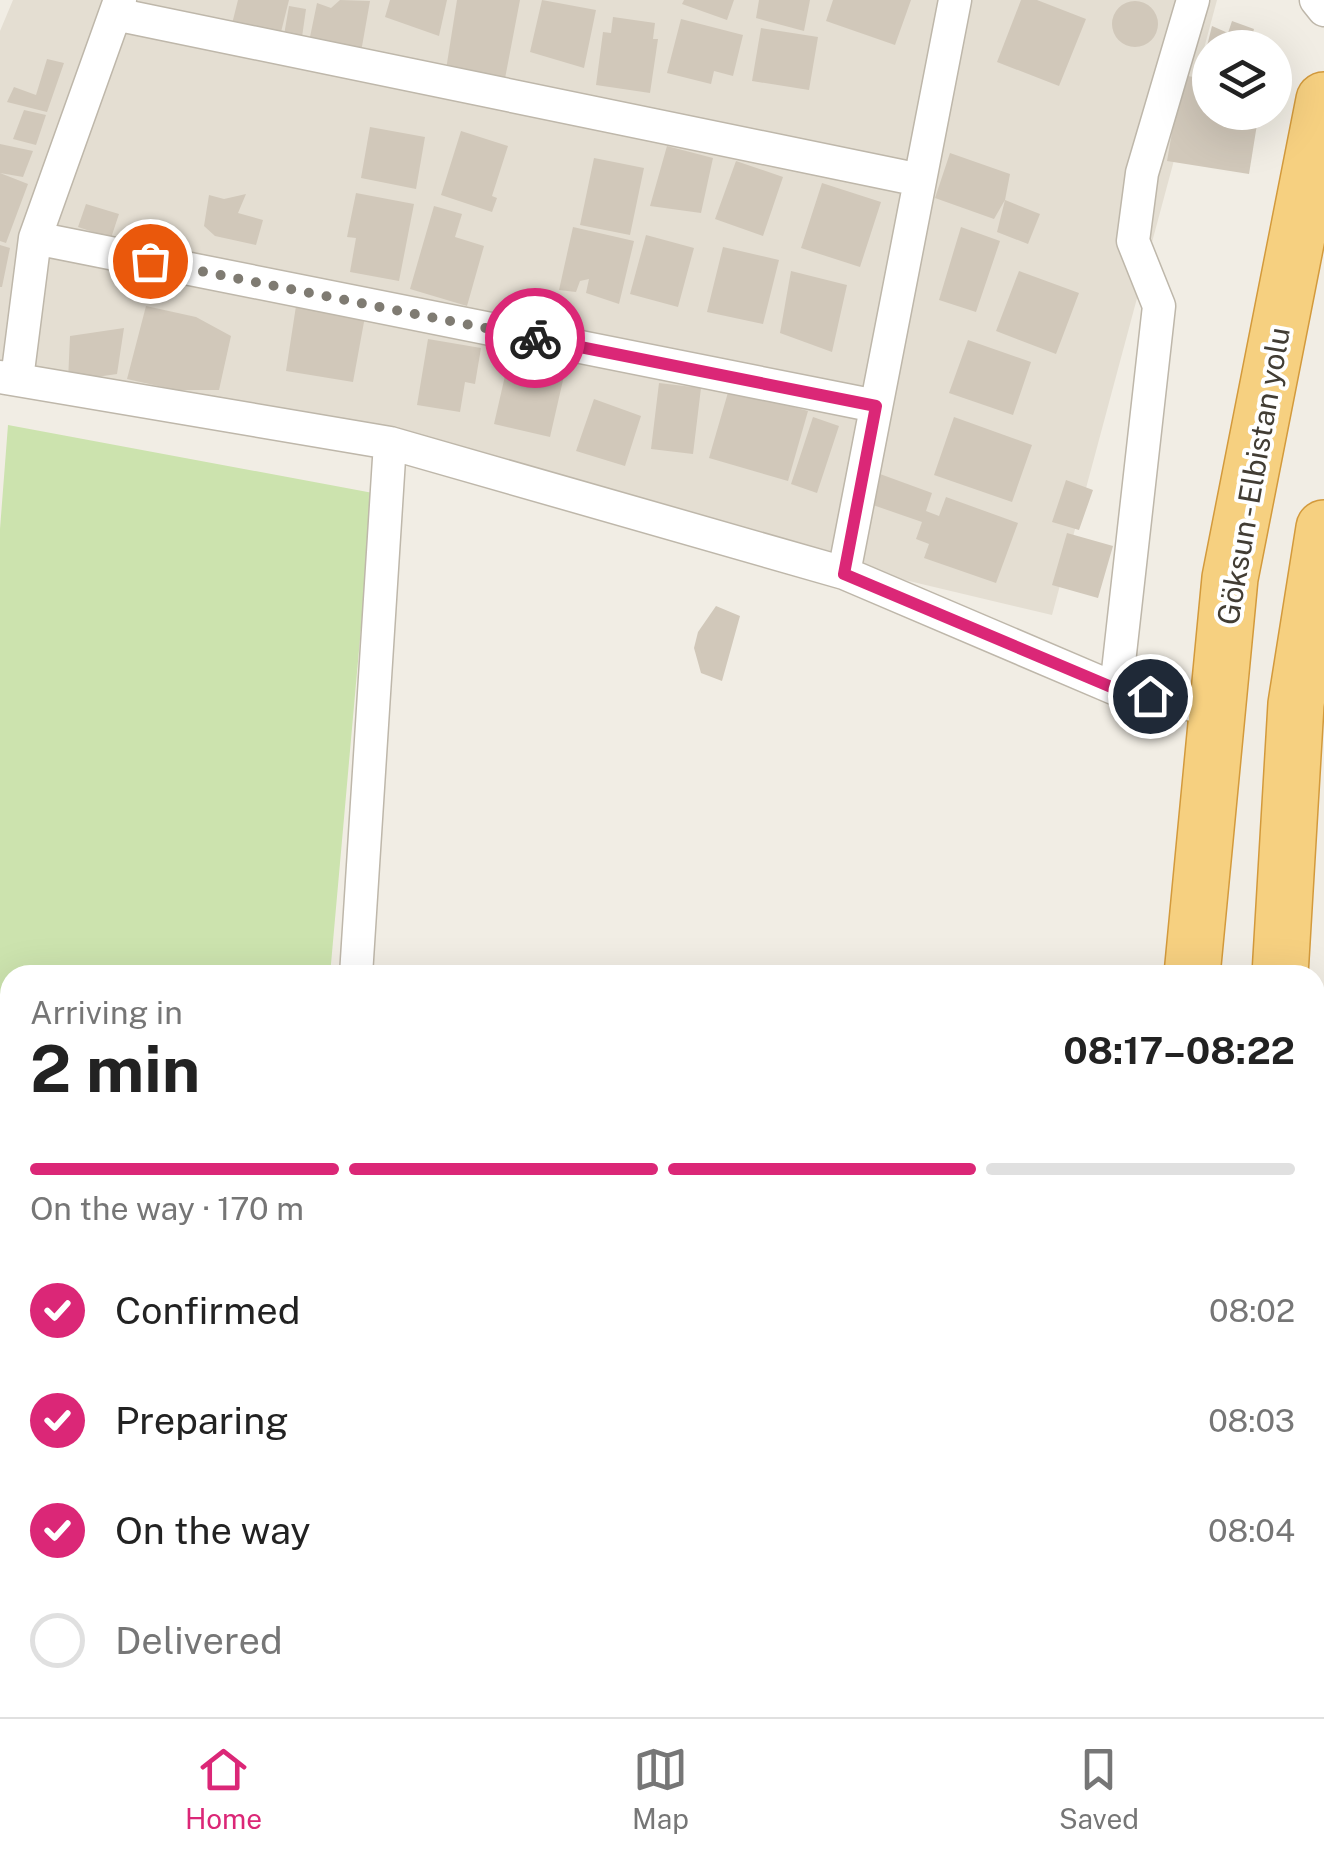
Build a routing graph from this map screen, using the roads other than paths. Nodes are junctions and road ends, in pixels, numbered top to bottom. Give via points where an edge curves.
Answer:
1 (955, 0) edge
2 (1316, 0) edge
3 (1185, 2) edge
4 (117, 7) edge
5 (1324, 10) edge
6 (1324, 100) edge
7 (920, 180) junction
8 (36, 238) junction
9 (9, 378) edge
10 (876, 406) junction
11 (390, 443) junction
12 (1324, 528) edge
13 (844, 574) junction
14 (1116, 689) junction
15 (1217, 710) junction
16 (357, 965) edge
17 (1193, 965) edge
18 (1281, 965) edge

1 - 7 street
2 - 5 street
3 - 14 street via 1142,173 1133,242 1159,306
4 - 7 street
4 - 8 street
6 - 15 highway, Göksun - Elbistan yolu via 1230,578
7 - 10 street
8 - 9 street
8 - 10 street
9 - 11 street
10 - 13 street
11 - 13 street
11 - 16 street
12 - 18 highway via 1296,704
13 - 14 street
14 - 15 street
15 - 17 highway, Göksun - Elbistan yolu

